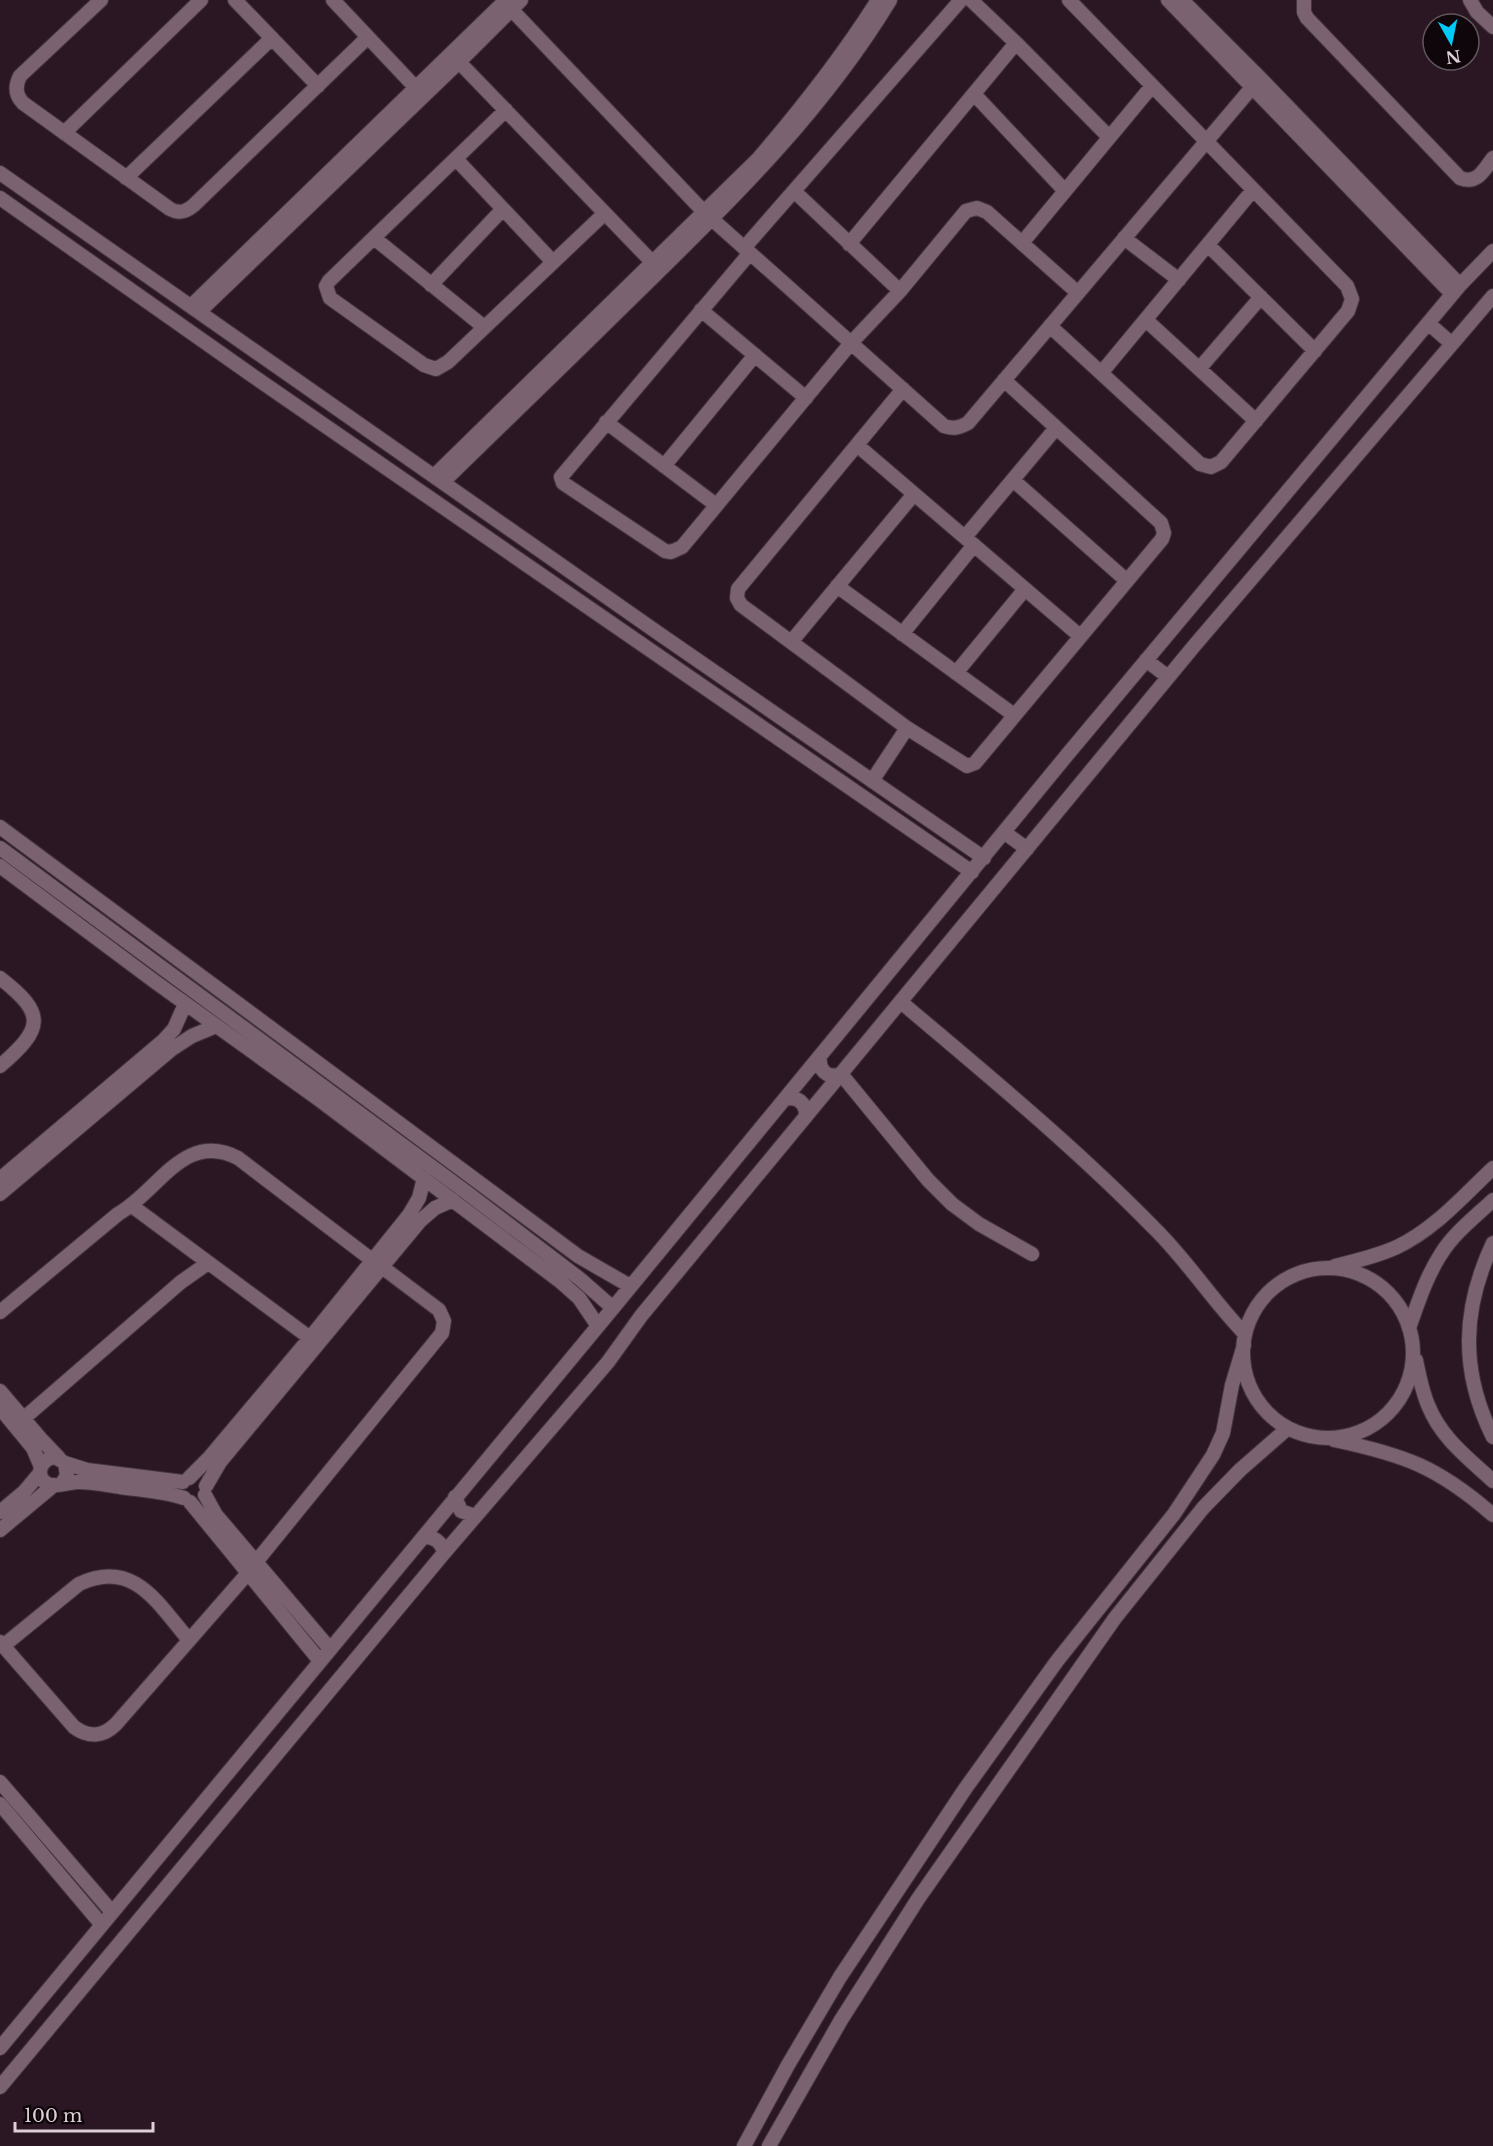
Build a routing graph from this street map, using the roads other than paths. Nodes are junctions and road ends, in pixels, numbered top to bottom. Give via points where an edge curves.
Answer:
1 (101, 0) edge
2 (201, 0) edge
3 (235, 0) edge
4 (333, 0) edge
5 (878, 0) edge
6 (890, 0) edge
7 (961, 0) edge
8 (971, 0) edge
9 (1069, 0) edge
10 (1168, 0) edge
11 (1304, 0) edge
12 (1470, 0) edge
13 (512, 3) edge
14 (1186, 5) edge
15 (1493, 27) edge
16 (368, 37) junction
17 (272, 38) junction
18 (1016, 43) junction
19 (459, 62) junction
20 (1256, 82) junction
21 (318, 86) junction
22 (1152, 86) junction
23 (416, 88) junction
24 (974, 94) junction
25 (506, 110) junction
26 (64, 133) junction
27 (1109, 137) junction
28 (1206, 141) junction
29 (1493, 158) edge
30 (456, 159) junction
31 (1, 175) edge
32 (126, 178) junction
33 (1253, 190) junction
34 (794, 191) junction
35 (1065, 191) junction
36 (0, 198) edge
37 (503, 209) junction
38 (605, 213) junction
39 (708, 216) junction
40 (374, 238) junction
41 (1125, 238) junction
42 (1022, 243) junction
43 (849, 244) junction
44 (1208, 245) junction
45 (747, 250) junction
46 (1493, 251) edge
47 (553, 262) junction
48 (653, 263) junction
49 (1179, 280) junction
50 (431, 285) junction
51 (1456, 290) junction
52 (900, 291) junction
53 (1078, 293) junction
54 (1261, 297) junction
55 (1493, 297) edge
56 (195, 309) junction
57 (701, 310) junction
58 (1146, 320) junction
59 (1428, 323) junction
60 (1050, 326) junction
61 (484, 327) junction
62 (851, 343) junction
63 (1452, 344) junction
64 (1315, 351) junction
65 (755, 355) junction
66 (265, 359) junction
67 (1199, 369) junction
68 (1102, 372) junction
69 (253, 376) junction
70 (1004, 381) junction
71 (903, 389) junction
72 (806, 398) junction
73 (1256, 421) junction
74 (606, 423) junction
75 (1056, 428) junction
76 (857, 445) junction
77 (664, 466) junction
78 (438, 479) junction
79 (1013, 480) junction
80 (914, 494) junction
81 (716, 505) junction
82 (970, 541) junction
83 (578, 576) junction
84 (1126, 581) junction
85 (837, 586) junction
86 (1025, 589) junction
87 (566, 593) junction
88 (902, 634) junction
89 (1080, 636) junction
90 (791, 642) junction
91 (1146, 660) junction
92 (956, 673) junction
93 (1168, 677) junction
94 (1014, 715) junction
95 (907, 728) junction
96 (872, 781) junction
97 (0, 827) edge
98 (1004, 832) junction
99 (0, 848) edge
100 (1027, 849) junction
101 (984, 858) junction
102 (0, 866) edge
103 (972, 872) junction
104 (0, 978) edge
105 (901, 1002) junction
106 (185, 1004) junction
107 (247, 1009) junction
108 (236, 1022) junction
109 (216, 1026) junction
110 (820, 1056) junction
111 (0, 1066) edge
112 (841, 1074) junction
113 (785, 1099) junction
114 (806, 1116) junction
115 (1493, 1168) edge
116 (424, 1178) junction
117 (0, 1179) edge
118 (0, 1194) edge
119 (1464, 1196) junction
120 (453, 1200) junction
121 (1493, 1200) edge
122 (132, 1206) junction
123 (1479, 1212) junction
124 (1493, 1243) edge
125 (1032, 1254) dead end
126 (208, 1263) junction
127 (377, 1263) junction
128 (1325, 1269) junction
129 (630, 1286) junction
130 (613, 1308) junction
131 (0, 1312) edge
132 (598, 1326) junction
133 (1409, 1328) junction
134 (310, 1338) junction
135 (1244, 1340) junction
136 (1413, 1350) junction
137 (0, 1391) edge
138 (0, 1408) edge
139 (23, 1419) junction
140 (1288, 1428) junction
141 (1320, 1437) junction
142 (1493, 1437) edge
143 (62, 1461) junction
144 (40, 1470) junction
145 (186, 1480) junction
146 (1493, 1480) edge
147 (58, 1484) junction
148 (206, 1490) junction
149 (455, 1497) junction
150 (187, 1500) junction
151 (0, 1512) edge
152 (1493, 1515) edge
153 (475, 1516) junction
154 (0, 1530) edge
155 (423, 1537) junction
156 (444, 1553) junction
157 (252, 1567) junction
158 (189, 1640) junction
159 (2, 1644) edge
160 (330, 1648) junction
161 (320, 1661) junction
162 (0, 1782) edge
163 (0, 1804) edge
164 (17, 1812) junction
165 (112, 1912) junction
166 (102, 1925) junction
167 (0, 2048) edge
168 (0, 2087) edge
169 (744, 2146) edge
170 (769, 2146) edge

1 - 26 street via 17,82 17,93 23,103
2 - 26 street
3 - 17 street
4 - 16 street
5 - 39 street via 793,118
6 - 39 street via 801,124 764,166
7 - 34 street
8 - 18 street
9 - 22 street
10 - 14 street
11 - 29 street via 1306,18 1460,178 1477,178
12 - 15 street
13 - 19 street
13 - 23 street
13 - 39 street
14 - 20 street
16 - 21 street
16 - 23 street
17 - 21 street
17 - 32 street
18 - 24 street
18 - 27 street
19 - 25 street
19 - 56 street
20 - 28 street
20 - 51 street
21 - 32 street via 185,212 174,212
22 - 27 street
22 - 28 street
23 - 56 street
24 - 35 street
24 - 43 street
25 - 30 street
25 - 38 street
26 - 32 street
27 - 35 street
28 - 33 street
28 - 41 street
30 - 37 street
30 - 40 street
31 - 56 street
33 - 44 street
33 - 64 street via 1350,292 1348,311
34 - 43 street
34 - 45 street
35 - 42 street
36 - 69 street
37 - 47 street
37 - 50 street
38 - 47 street
38 - 48 street
39 - 45 street
39 - 48 street
39 - 78 street
40 - 50 street
40 - 61 street via 329,281 326,286 330,298 430,368 443,366
41 - 49 street
41 - 53 street
42 - 52 street via 987,212 971,209
42 - 53 street
43 - 52 street
44 - 49 street
44 - 54 street
45 - 57 street
45 - 62 street
46 - 51 street
47 - 61 street
48 - 78 street
49 - 58 street
50 - 61 street
51 - 59 street
52 - 62 street
53 - 60 street
54 - 64 street
54 - 67 street
55 - 63 street
56 - 66 street
57 - 65 street
57 - 74 street
58 - 67 street
58 - 68 street
59 - 63 street
59 - 91 street
60 - 68 street
60 - 70 street
62 - 71 street
62 - 72 street
63 - 93 street
64 - 73 street
65 - 72 street
65 - 77 street
66 - 69 street
66 - 78 street
67 - 73 street
68 - 73 street via 1205,466 1221,462
69 - 87 street
70 - 71 street via 968,423 956,428 944,426
70 - 75 street
71 - 76 street
72 - 81 street
74 - 77 street
74 - 81 street via 562,475 563,483 671,552 682,547
75 - 79 street
75 - 84 street via 1164,528 1162,539
76 - 80 street
76 - 90 street via 738,589 741,604
77 - 81 street
78 - 83 street
79 - 82 street
79 - 84 street
80 - 82 street
80 - 85 street
82 - 86 street
82 - 88 street
83 - 87 street
83 - 96 street
84 - 89 street
85 - 88 street
85 - 90 street
86 - 89 street
86 - 92 street
87 - 103 street
88 - 92 street
89 - 94 street
90 - 95 street
91 - 93 street
91 - 98 street
92 - 94 street
93 - 100 street
94 - 95 street via 970,766 964,766
95 - 96 street
96 - 101 street
97 - 107 street
98 - 100 street
98 - 101 street
99 - 108 street
100 - 105 street
101 - 103 street
102 - 106 street
103 - 110 street
104 - 111 street via 25,998 33,1022 23,1046
105 - 112 street
105 - 135 street via 1100,1173 1201,1280
106 - 109 street
106 - 117 street via 174,1029 164,1040
107 - 108 street
107 - 129 street via 578,1256
108 - 130 street via 466,1192
109 - 116 street
109 - 118 street via 172,1049
110 - 112 street via 819,1064 826,1074
110 - 113 street
112 - 114 street
112 - 125 street via 946,1198 979,1224
113 - 114 street via 799,1100
113 - 129 street
114 - 153 street via 641,1316 608,1362
115 - 119 street
116 - 120 street
116 - 127 street via 414,1207
119 - 123 street
119 - 128 street via 1436,1222 1399,1246
120 - 127 street via 435,1208
120 - 132 street via 561,1282 579,1298
121 - 123 street
122 - 126 street
122 - 127 street via 182,1159 204,1150 216,1150 238,1158
122 - 131 street
123 - 133 street via 1452,1238 1437,1261
124 - 142 street via 1482,1266 1471,1312 1469,1346 1474,1393
126 - 134 street
126 - 139 street
127 - 134 street
127 - 148 street via 220,1462
127 - 157 street via 439,1310 444,1321 442,1333
128 - 133 street via 1347,1270 1377,1284 1400,1308
128 - 135 street via 1293,1276 1274,1288 1259,1304
129 - 130 street
130 - 132 street
132 - 149 street
133 - 136 street
134 - 145 street
135 - 140 street via 1244,1367 1251,1389 1263,1407
135 - 169 street via 1223,1433 1213,1455 1174,1514 1057,1661 965,1789 840,1977
136 - 141 street via 1408,1383 1398,1402 1382,1418 1353,1434
136 - 146 street via 1437,1423 1461,1452
137 - 139 street
138 - 144 street via 33,1448
139 - 143 street
140 - 141 street
140 - 170 street via 1203,1508 1115,1618 918,1899 841,2020
141 - 152 street via 1415,1462 1456,1485
143 - 144 street via 50,1458
143 - 145 street via 87,1470
143 - 147 street via 67,1476
144 - 147 street via 43,1481
144 - 151 street via 24,1492
145 - 148 street via 197,1477
145 - 150 street via 181,1490
147 - 150 street via 86,1482
147 - 154 street
148 - 150 street via 197,1502
148 - 157 street via 216,1515
149 - 153 street via 461,1511
149 - 155 street
150 - 157 street
153 - 156 street
155 - 156 street via 437,1540
155 - 160 street
156 - 168 street
157 - 158 street
157 - 160 street
157 - 161 street
158 - 159 street via 145,1589 126,1578 106,1575 79,1584
158 - 159 street via 109,1731 91,1735 74,1727
160 - 161 street
161 - 165 street
162 - 164 street
163 - 164 street
164 - 165 street
164 - 166 street
165 - 166 street
166 - 167 street

